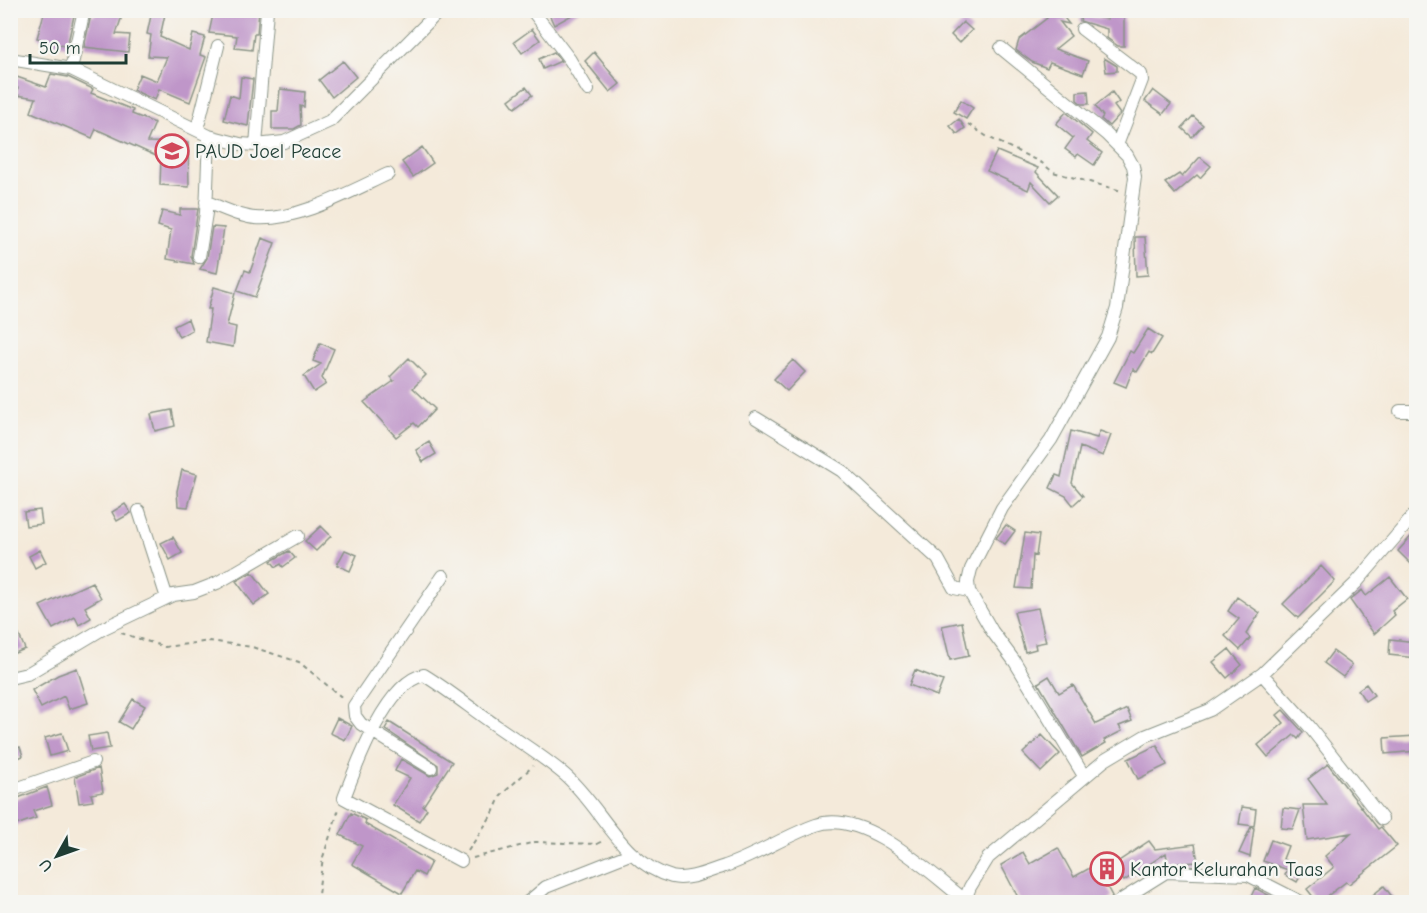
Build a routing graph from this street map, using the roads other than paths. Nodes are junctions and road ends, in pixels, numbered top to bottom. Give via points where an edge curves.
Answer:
1 (84, 10) edge
2 (267, 10) edge
3 (440, 10) edge
4 (532, 10) edge
5 (1082, 29) dead end
6 (219, 46) dead end
7 (1001, 48) dead end
8 (10, 59) edge
9 (71, 69) junction
10 (588, 90) dead end
11 (196, 130) junction
12 (209, 135) junction
13 (256, 145) junction
14 (1117, 145) junction
15 (388, 174) dead end
16 (206, 202) junction
17 (199, 256) dead end
18 (1400, 411) dead end
19 (1416, 411) edge
20 (756, 418) dead end
21 (139, 511) dead end
22 (1416, 513) edge
23 (298, 536) dead end
24 (443, 576) dead end
25 (969, 591) junction
26 (167, 598) junction
27 (1262, 674) junction
28 (10, 678) edge
29 (374, 731) junction
30 (93, 762) dead end
31 (431, 768) dead end
32 (1084, 776) junction
33 (10, 791) edge
34 (1382, 819) dead end
35 (630, 854) junction
36 (461, 861) road end
37 (965, 901) edge
38 (1297, 902) edge
39 (528, 903) edge
40 (1118, 903) edge

1 - 9 street
2 - 13 street
3 - 13 street via 330,121 284,142
4 - 10 street
5 - 14 street via 1141,74
6 - 11 street
7 - 14 street
8 - 9 street
9 - 11 street
11 - 12 street
12 - 13 street
12 - 16 street
14 - 25 street via 1133,166 1134,194 1117,308 1108,337 1051,440 1002,508 971,569
15 - 16 street via 306,209 265,219
16 - 17 street
18 - 19 street
20 - 25 street via 842,471 938,559 954,588
21 - 26 street
22 - 27 street via 1356,583
23 - 26 street via 217,583
24 - 29 street via 354,706 357,719
25 - 32 street
26 - 28 street via 104,628 27,674
27 - 32 street via 1210,710 1122,747
27 - 34 street
29 - 31 street
29 - 35 street via 405,684 424,675 567,777
29 - 36 street via 344,798
30 - 33 street
32 - 37 street via 988,858
35 - 37 street via 652,869 674,877 697,875 835,820 856,825 887,842
35 - 39 street via 546,887
38 - 40 street via 1248,876 1166,872

